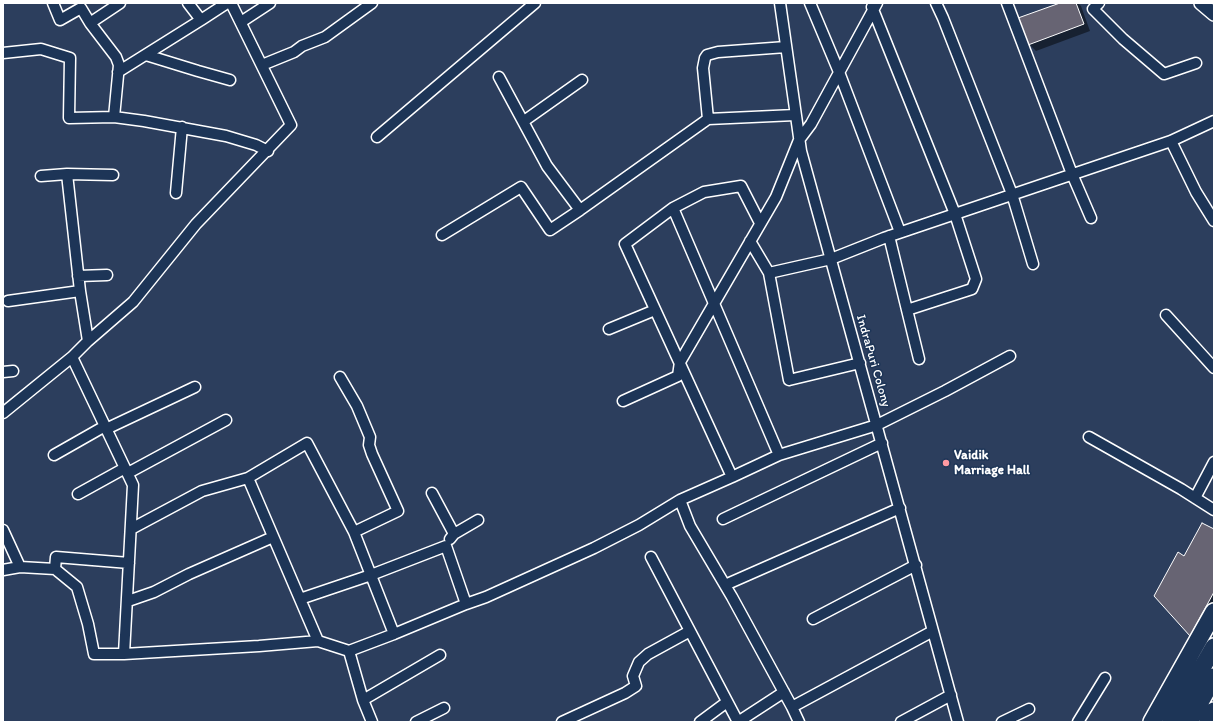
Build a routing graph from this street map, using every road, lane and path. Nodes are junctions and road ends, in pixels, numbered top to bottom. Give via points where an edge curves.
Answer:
1 (53, 3) edge
2 (120, 3) edge
3 (188, 3) edge
4 (227, 3) edge
5 (231, 3) edge
6 (270, 3) edge
7 (372, 3) edge
8 (535, 3) edge
9 (780, 3) edge
10 (810, 3) edge
11 (936, 3) edge
12 (1007, 3) edge
13 (1099, 3) edge
14 (1201, 3) edge
15 (874, 5) edge
16 (1214, 14) edge
17 (201, 20) junction
18 (241, 22) junction
19 (90, 23) junction
20 (786, 47) junction
21 (3, 53) edge
22 (146, 55) junction
23 (1196, 63) dead end
24 (262, 65) junction
25 (118, 72) junction
26 (839, 72) junction
27 (499, 77) dead end
28 (230, 80) dead end
29 (582, 80) dead end
30 (796, 115) junction
31 (114, 117) junction
32 (708, 120) junction
33 (524, 121) junction
34 (1214, 121) edge
35 (182, 127) junction
36 (377, 136) dead end
37 (799, 140) junction
38 (1171, 141) junction
39 (268, 151) junction
40 (67, 174) junction
41 (1072, 174) junction
42 (113, 175) dead end
43 (41, 176) dead end
44 (176, 193) dead end
45 (1012, 194) junction
46 (673, 208) junction
47 (580, 210) junction
48 (955, 214) junction
49 (1091, 218) dead end
50 (1214, 221) edge
51 (760, 223) junction
52 (900, 232) junction
53 (442, 235) dead end
54 (889, 236) junction
55 (750, 241) junction
56 (831, 259) junction
57 (1033, 264) dead end
58 (769, 274) junction
59 (106, 275) dead end
60 (78, 276) junction
61 (80, 291) junction
62 (8, 301) dead end
63 (715, 303) junction
64 (655, 310) junction
65 (907, 310) junction
66 (1166, 315) dead end
67 (609, 329) dead end
68 (88, 341) junction
69 (1010, 356) dead end
70 (72, 357) junction
71 (919, 359) dead end
72 (680, 362) junction
73 (860, 363) junction
74 (1214, 368) edge
75 (340, 377) dead end
76 (195, 387) dead end
77 (623, 401) dead end
78 (3, 413) edge
79 (226, 420) dead end
80 (877, 425) junction
81 (106, 428) junction
82 (1088, 437) dead end
83 (882, 443) junction
84 (54, 455) dead end
85 (779, 455) junction
86 (1214, 462) edge
87 (126, 470) junction
88 (732, 477) junction
89 (248, 478) junction
90 (432, 493) dead end
91 (78, 494) dead end
92 (1195, 498) junction
93 (680, 500) junction
94 (900, 508) junction
95 (1214, 510) edge
96 (723, 519) dead end
97 (478, 520) dead end
98 (131, 529) junction
99 (3, 530) edge
100 (354, 532) junction
101 (454, 534) junction
102 (273, 537) junction
103 (446, 546) junction
104 (651, 557) dead end
105 (130, 563) junction
106 (916, 565) junction
107 (20, 567) junction
108 (55, 569) junction
109 (3, 570) edge
110 (371, 575) junction
111 (725, 585) junction
112 (300, 599) junction
113 (128, 600) junction
114 (466, 604) junction
115 (1214, 612) edge
116 (813, 619) dead end
117 (690, 631) junction
118 (933, 631) junction
119 (394, 634) junction
120 (318, 641) junction
121 (1214, 647) edge
122 (349, 651) junction
123 (124, 654) junction
124 (440, 655) dead end
125 (1214, 677) edge
126 (1105, 678) dead end
127 (784, 692) junction
128 (951, 695) junction
129 (363, 700) junction
130 (728, 702) junction
131 (792, 707) junction
132 (444, 708) dead end
133 (1028, 709) dead end
134 (1214, 711) edge
135 (372, 722) edge
136 (416, 722) edge
137 (562, 722) edge
138 (700, 722) edge
139 (738, 722) edge
140 (800, 722) edge
141 (901, 722) edge
142 (958, 722) edge
143 (1002, 722) edge
144 (1078, 722) edge
145 (1152, 722) edge
146 (1171, 722) edge
147 (1188, 722) edge
148 (1208, 722) edge

1 - 19 street via 60,20 81,8
2 - 19 street
3 - 17 street
4 - 17 street
5 - 18 street
6 - 18 street
7 - 24 street via 325,37
8 - 36 street
9 - 20 street, IndraPuri Colony
10 - 26 street
11 - 45 street
12 - 41 street
13 - 23 street via 1093,9 1122,39 1164,74
14 - 16 street
15 - 26 street
15 - 48 street
17 - 22 street
18 - 24 street
19 - 25 street via 116,57
20 - 30 street, IndraPuri Colony
20 - 32 street via 707,55 703,68
21 - 31 street via 41,49 70,58 69,118
22 - 25 street
22 - 28 street
24 - 39 street via 291,125
25 - 31 street
26 - 37 street via 811,124
26 - 52 street
27 - 33 street
29 - 33 street
30 - 32 street
30 - 37 street, IndraPuri Colony
31 - 35 street
32 - 47 street
33 - 47 street via 547,166
34 - 38 street
35 - 39 street via 226,136
35 - 44 street
37 - 51 street via 776,197
37 - 56 street, IndraPuri Colony
38 - 41 street
38 - 50 street via 1196,192
39 - 68 street via 196,224 133,302
40 - 42 street
40 - 43 street
40 - 60 street
41 - 45 street
41 - 49 street
45 - 48 street
45 - 57 street
46 - 51 street via 704,192 741,186
46 - 63 street
46 - 64 street via 625,244
47 - 53 street via 550,230 521,187
48 - 52 street
48 - 65 street via 976,279 972,289
51 - 55 street
52 - 54 street
54 - 56 street
54 - 65 street
55 - 58 street
55 - 63 street
56 - 58 street
56 - 73 street, IndraPuri Colony
58 - 73 street via 789,380
59 - 60 street
60 - 61 street
61 - 62 street
61 - 68 street
63 - 72 street
63 - 85 street
64 - 67 street
64 - 72 street
65 - 71 street
66 - 74 street
68 - 70 street
69 - 80 street
70 - 78 street
70 - 81 street
72 - 77 street via 678,376
72 - 88 street
73 - 80 street, IndraPuri Colony
75 - 100 street via 360,412 370,437 372,454 398,511
76 - 81 street
79 - 87 street
80 - 83 street, IndraPuri Colony
80 - 85 street
81 - 84 street
81 - 87 street
82 - 92 street
83 - 94 street, IndraPuri Colony
83 - 96 street
85 - 88 street
86 - 92 street
87 - 91 street
87 - 98 street via 133,485
88 - 93 street
89 - 98 street via 202,491
89 - 100 street via 307,443
89 - 102 street
90 - 101 street
92 - 95 street
93 - 111 street via 690,526
93 - 114 street via 594,548
94 - 106 street, IndraPuri Colony
94 - 111 street
97 - 101 street
98 - 105 street
99 - 107 street
100 - 110 street
101 - 103 street
102 - 112 street
102 - 113 street via 154,592
103 - 110 street
103 - 114 street
104 - 117 street
105 - 108 street via 56,557
105 - 113 street
106 - 116 street
106 - 118 street, IndraPuri Colony
107 - 108 street
107 - 109 street
108 - 123 street via 77,587 94,654
110 - 112 street
110 - 119 street
111 - 127 street
112 - 120 street
113 - 123 street
114 - 119 street
115 - 145 highway
117 - 130 street
117 - 137 street via 648,654 639,662 633,676 636,686
118 - 128 street, IndraPuri Colony
118 - 131 street
119 - 122 street
120 - 122 street
120 - 123 street
121 - 146 highway
122 - 129 street
124 - 129 street
125 - 147 highway
126 - 144 street
127 - 131 street
127 - 139 street
128 - 141 street
128 - 142 street, IndraPuri Colony
129 - 135 street
130 - 138 street
130 - 139 street
131 - 140 street
132 - 136 street
133 - 143 street
134 - 148 highway

